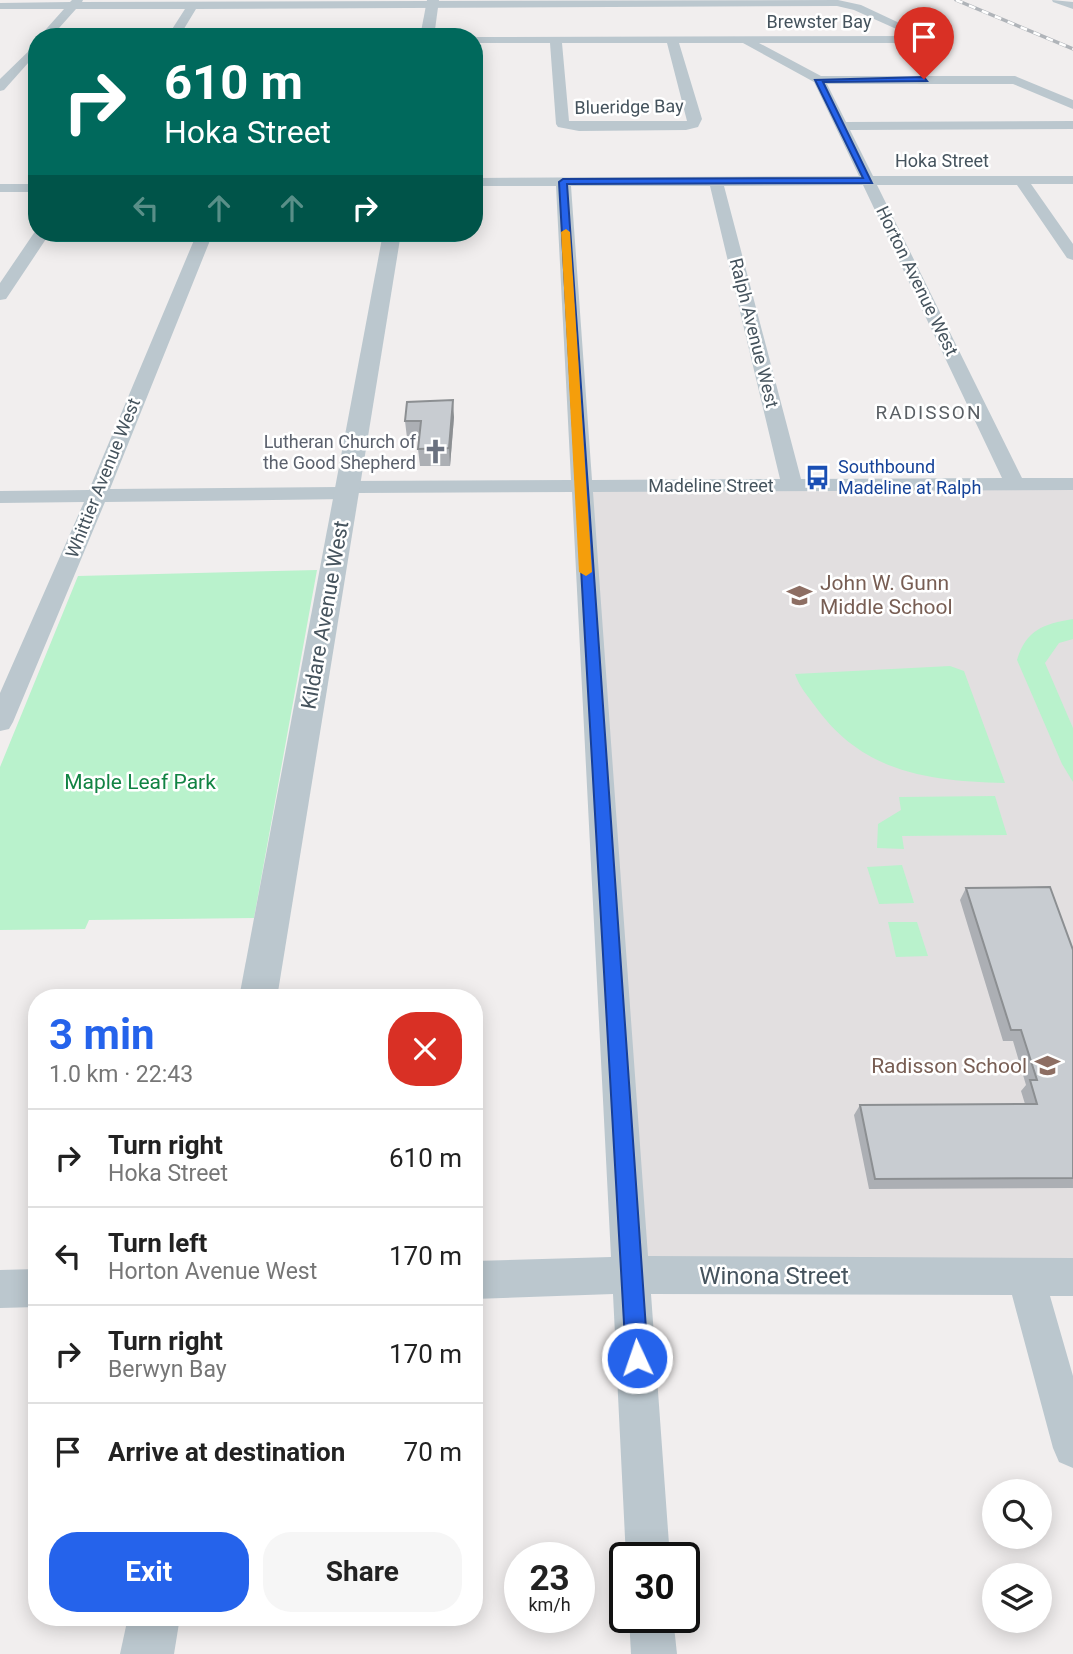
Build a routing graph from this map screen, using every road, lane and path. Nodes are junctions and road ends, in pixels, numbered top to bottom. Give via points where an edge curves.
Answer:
1 (1057, 0) edge
2 (432, 2) edge
3 (76, 3) edge
4 (307, 3) edge
5 (193, 5) junction
6 (0, 6) edge
7 (1073, 6) edge
8 (54, 28) edge
9 (179, 28) edge
10 (428, 28) edge
11 (483, 40) edge
12 (556, 40) junction
13 (672, 40) junction
14 (745, 40) junction
15 (28, 56) edge
16 (819, 80) junction
17 (0, 87) edge
18 (1073, 105) edge
19 (842, 125) junction
20 (1073, 125) edge
21 (1021, 180) junction
22 (1073, 180) edge
23 (716, 181) junction
24 (869, 181) junction
25 (483, 182) edge
26 (563, 182) junction
27 (0, 188) edge
28 (28, 188) edge
29 (36, 242) edge
30 (201, 242) edge
31 (390, 242) edge
32 (1073, 255) edge
33 (0, 295) edge
34 (1015, 484) junction
35 (1073, 484) edge
36 (792, 485) junction
37 (580, 486) junction
38 (348, 490) junction
39 (97, 495) junction
40 (0, 497) edge
41 (0, 722) edge
42 (259, 989) edge
43 (632, 1275) junction
44 (1026, 1277) junction
45 (1073, 1277) edge
46 (483, 1280) edge
47 (28, 1288) edge
48 (0, 1289) edge
49 (1073, 1448) edge
50 (647, 1542) edge
51 (152, 1626) edge
52 (653, 1633) edge
53 (147, 1654) edge
54 (654, 1654) edge

1 - 7 street
2 - 4 street
2 - 10 street
2 - 14 street, Brewster Bay via 837,3 858,7 919,35 906,40
3 - 5 street
3 - 6 street
3 - 8 street
4 - 5 street
5 - 9 street
11 - 12 street, Brewster Bay
12 - 13 street, Brewster Bay
12 - 13 street, Blueridge Bay via 563,124 686,126 695,119
13 - 14 street, Brewster Bay
14 - 16 street
15 - 17 street
16 - 18 street via 1016,80
16 - 19 street, Horton Avenue West
19 - 20 street
19 - 24 street, Horton Avenue West
21 - 22 street, Hoka Street
21 - 24 street, Hoka Street
21 - 32 street
23 - 24 street, Hoka Street
23 - 26 street, Hoka Street
23 - 36 street, Ralph Avenue West
24 - 34 street, Horton Avenue West
25 - 26 street, Hoka Street
26 - 37 street
27 - 28 street
29 - 33 street
30 - 39 street, Whittier Avenue West
31 - 38 street, Kildare Avenue West
34 - 35 street, Madeline Street
34 - 36 street, Madeline Street
36 - 37 street, Madeline Street
37 - 38 street, Madeline Street
37 - 43 street
38 - 39 street, Madeline Street
38 - 42 street, Kildare Avenue West
39 - 40 street, Madeline Street
39 - 41 street, Whittier Avenue West
43 - 44 street, Winona Street
43 - 46 street, Winona Street
43 - 50 street
44 - 45 street, Winona Street
44 - 49 street
47 - 48 street
51 - 53 street
52 - 54 street

